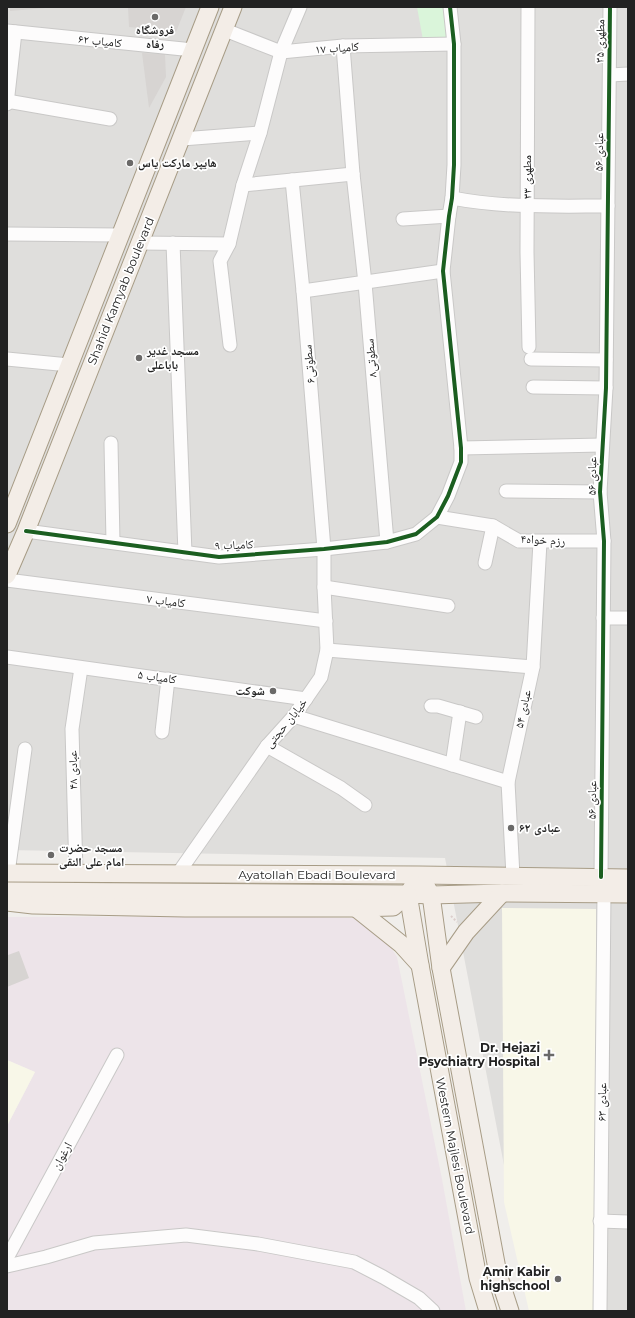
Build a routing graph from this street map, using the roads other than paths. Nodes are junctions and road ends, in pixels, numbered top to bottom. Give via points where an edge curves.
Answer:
1 (210, 7) edge
2 (233, 7) edge
3 (300, 7) edge
4 (450, 7) edge
5 (528, 7) edge
6 (610, 7) edge
7 (225, 30) junction
8 (11, 32) edge
9 (454, 44) junction
10 (343, 46) junction
11 (193, 50) junction
12 (281, 52) junction
13 (628, 74) edge
14 (610, 75) junction
15 (7, 101) edge
16 (7, 104) edge
17 (110, 119) dead end
18 (260, 133) junction
19 (182, 139) junction
20 (353, 174) junction
21 (292, 180) junction
22 (243, 185) junction
23 (452, 198) junction
24 (608, 206) junction
25 (527, 207) junction
26 (449, 216) junction
27 (403, 220) dead end
28 (7, 234) edge
29 (119, 235) junction
30 (140, 243) junction
31 (173, 243) junction
32 (229, 244) junction
33 (443, 272) junction
34 (365, 283) junction
35 (303, 291) junction
36 (230, 346) dead end
37 (7, 359) edge
38 (606, 360) junction
39 (69, 365) junction
40 (533, 387) dead end
41 (606, 388) junction
42 (111, 444) dead end
43 (602, 445) junction
44 (461, 448) junction
45 (506, 491) dead end
46 (600, 492) junction
47 (437, 517) junction
48 (7, 524) edge
49 (493, 526) junction
50 (26, 531) junction
51 (604, 540) junction
52 (113, 542) junction
53 (387, 542) junction
54 (540, 542) junction
55 (324, 549) junction
56 (185, 553) junction
57 (485, 563) dead end
58 (7, 575) edge
59 (7, 580) edge
60 (324, 587) junction
61 (448, 606) dead end
62 (603, 618) junction
63 (628, 618) edge
64 (326, 621) junction
65 (327, 650) junction
66 (7, 657) edge
67 (533, 667) junction
68 (81, 668) junction
69 (168, 679) junction
70 (306, 699) junction
71 (430, 706) dead end
72 (460, 712) junction
73 (294, 716) junction
74 (476, 717) dead end
75 (162, 732) dead end
76 (267, 746) junction
77 (25, 748) dead end
78 (452, 765) junction
79 (508, 782) junction
80 (366, 805) dead end
81 (8, 873) edge
82 (76, 873) junction
83 (177, 875) junction
84 (419, 875) junction
85 (513, 876) junction
86 (628, 878) edge
87 (602, 885) junction
88 (7, 891) edge
89 (502, 893) junction
90 (408, 894) junction
91 (628, 894) edge
92 (432, 895) junction
93 (7, 902) edge
94 (356, 908) junction
95 (420, 964) junction
96 (441, 968) junction
97 (116, 1055) dead end
98 (600, 1221) junction
99 (628, 1222) edge
100 (7, 1258) edge
101 (7, 1266) edge
102 (433, 1311) edge
103 (488, 1311) edge
104 (510, 1311) edge
105 (600, 1311) edge

1 - 11 main road, Shahid Kamyab boulevard
2 - 7 main road, Shahid Kamyab boulevard
3 - 12 street
4 - 9 street
5 - 25 street, مطهری ۳۳
6 - 14 street, مطهری ۳۵
7 - 12 street, کامیاب ۱۷
7 - 19 main road, Shahid Kamyab boulevard
8 - 11 street, کامیاب ۶۲
8 - 15 street
9 - 10 street, کامیاب ۱۷
9 - 23 street
10 - 12 street, کامیاب ۱۷
10 - 20 street, سطوتی۸
11 - 29 main road, Shahid Kamyab boulevard
12 - 18 street
13 - 14 street
14 - 24 street, عبادی ۵۶
15 - 16 street
15 - 17 street
18 - 19 street
18 - 22 street
19 - 30 main road, Shahid Kamyab boulevard
20 - 21 street
20 - 34 street, سطوتی۸
21 - 22 street
21 - 35 street, سطوتی۶
22 - 32 street
23 - 25 street
23 - 26 street
24 - 25 street
24 - 38 street, عبادی ۵۶
25 - 38 street, مطهری ۳۳ via 530,353
26 - 27 street
26 - 33 street
28 - 29 street
29 - 39 main road, Shahid Kamyab boulevard
30 - 31 street
30 - 50 main road, Shahid Kamyab boulevard
31 - 32 street
31 - 56 street
32 - 36 street via 220,261
33 - 34 street
33 - 44 street
34 - 35 street
34 - 53 street, سطوتی۸
35 - 55 street, سطوتی۶
37 - 39 street
38 - 41 street, عبادی ۵۶
39 - 48 main road, Shahid Kamyab boulevard
40 - 41 street
41 - 43 street, عبادی ۵۶
42 - 52 street
43 - 44 street
43 - 46 street, عبادی ۵۶
44 - 47 street via 461,462
45 - 46 street
46 - 51 street, عبادی ۵۶
47 - 49 street, رزم خواه۴
47 - 53 street, کامیاب ۹ via 416,534
49 - 54 street, رزم خواه۴ via 519,541
49 - 57 street
50 - 52 street, کامیاب ۹
50 - 58 main road, Shahid Kamyab boulevard
51 - 54 street, رزم خواه۴
51 - 62 street, عبادی ۵۶
52 - 56 street, کامیاب ۹
53 - 55 street, کامیاب ۹
54 - 67 street, عبادی ۵۴
55 - 56 street, کامیاب ۹ via 220,557
55 - 60 street, خیابان حجتی
59 - 64 street, کامیاب ۷
60 - 61 street
60 - 64 street, خیابان حجتی
62 - 63 street
62 - 87 street, عبادی ۵۶
64 - 65 street, خیابان حجتی
65 - 67 street
65 - 70 street, خیابان حجتی via 321,677
66 - 68 street, کامیاب ۵
67 - 79 street, عبادی ۵۴
68 - 69 street, کامیاب ۵
68 - 82 street, عبادی ۴۸ via 72,729
69 - 70 street, کامیاب ۵
69 - 75 street
70 - 73 street, خیابان حجتی
71 - 72 street
72 - 74 street
72 - 78 street
73 - 76 street, خیابان حجتی
73 - 78 street
76 - 80 street via 342,788
76 - 83 street, خیابان حجتی
77 - 81 street
78 - 79 street
79 - 85 street, عبادی ۵۴
81 - 82 main road, Ayatollah Ebadi Boulevard
82 - 83 main road, Ayatollah Ebadi Boulevard
83 - 84 main road, Ayatollah Ebadi Boulevard
84 - 85 main road, Ayatollah Ebadi Boulevard
84 - 90 main road
84 - 92 main road, Western Majlesi Boulevard
85 - 87 main road, Ayatollah Ebadi Boulevard
86 - 87 main road, Ayatollah Ebadi Boulevard
87 - 89 main road, Ayatollah Ebadi Boulevard
87 - 91 main road, Ayatollah Ebadi Boulevard
87 - 98 street, عبادی ۶۳
88 - 90 main road, Ayatollah Ebadi Boulevard
89 - 92 main road, Ayatollah Ebadi Boulevard
89 - 96 main road via 466,932
90 - 92 main road, Ayatollah Ebadi Boulevard
90 - 94 main road, Ayatollah Ebadi Boulevard via 393,907
90 - 95 main road, Western Majlesi Boulevard
92 - 96 main road, Western Majlesi Boulevard
93 - 94 main road, Ayatollah Ebadi Boulevard via 33,905 185,908
94 - 95 main road via 383,928
95 - 103 main road, Western Majlesi Boulevard via 478,1278
96 - 104 main road, Western Majlesi Boulevard via 498,1274
97 - 100 street, ارغوان
98 - 99 street
98 - 105 street, عبادی ۶۳
101 - 102 street via 94,1243 186,1235 258,1244 354,1262 419,1298

